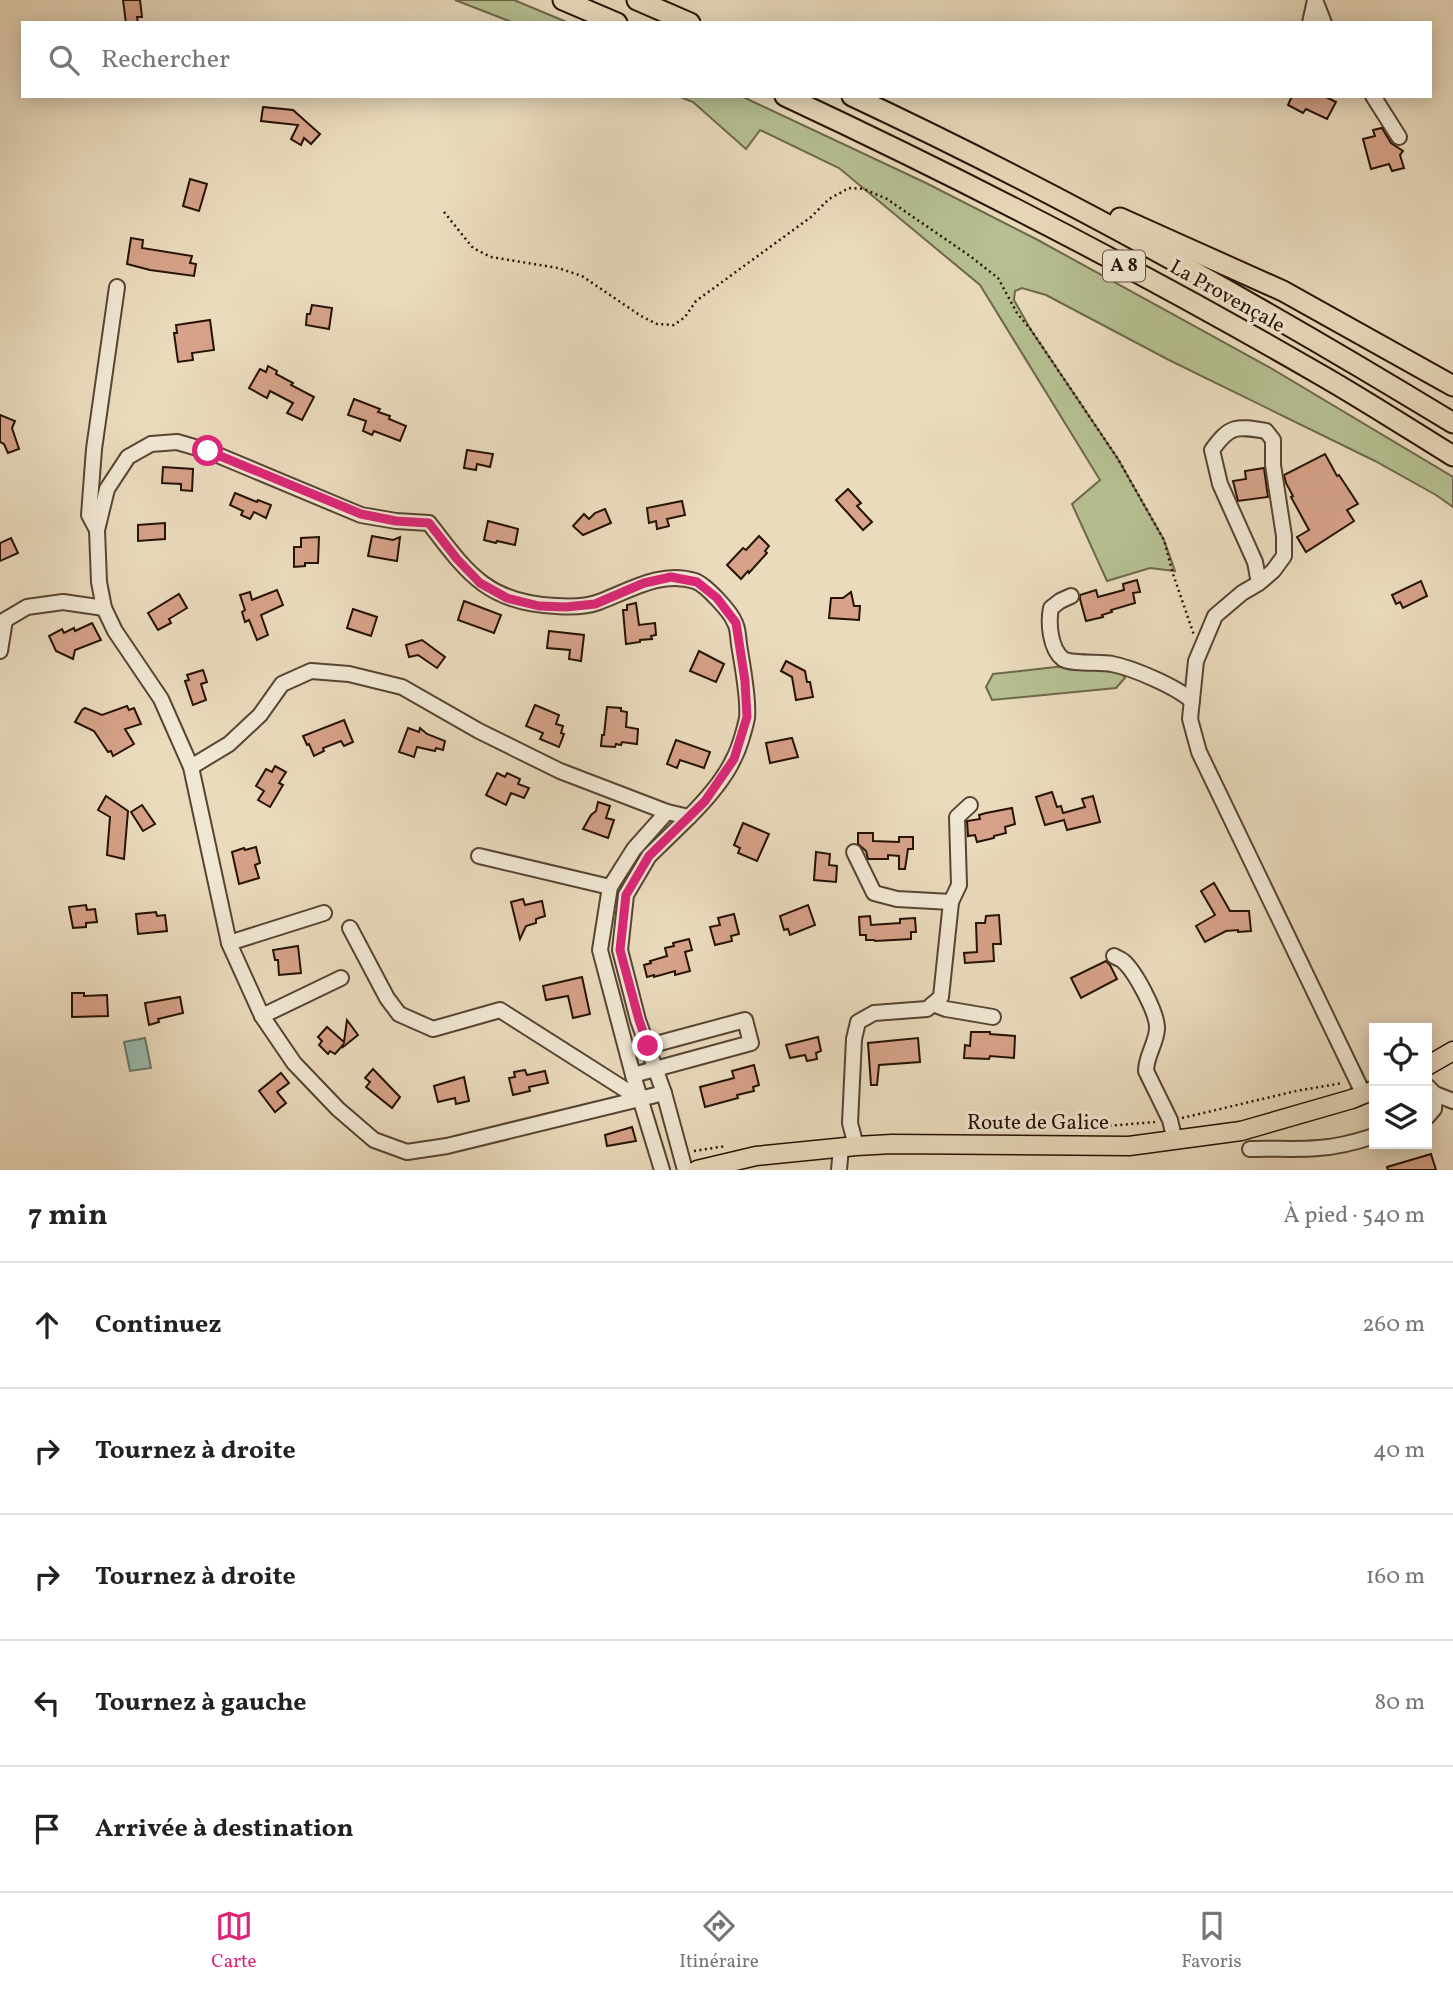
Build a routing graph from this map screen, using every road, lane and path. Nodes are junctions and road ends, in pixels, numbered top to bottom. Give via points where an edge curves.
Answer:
1 (563, 0) edge
2 (637, 0) edge
3 (1315, 0) edge
4 (612, 21) edge
5 (685, 21) edge
6 (1310, 21) edge
7 (1323, 21) edge
8 (789, 98) edge
9 (856, 98) edge
10 (1374, 98) edge
11 (1399, 136) dead end
12 (968, 153) junction
13 (444, 212) dead end
14 (117, 288) dead end
15 (1453, 386) edge
16 (1453, 423) edge
17 (1453, 456) edge
18 (97, 530) junction
19 (1259, 583) junction
20 (1071, 596) dead end
21 (104, 608) junction
22 (1202, 646) junction
23 (0, 651) edge
24 (1192, 701) junction
25 (191, 767) junction
26 (970, 805) dead end
27 (667, 812) junction
28 (689, 817) junction
29 (854, 852) dead end
30 (480, 856) dead end
31 (610, 887) junction
32 (951, 902) junction
33 (324, 913) dead end
34 (350, 928) dead end
35 (229, 943) junction
36 (1114, 956) dead end
37 (341, 978) dead end
38 (933, 1004) junction
39 (262, 1016) junction
40 (993, 1017) dead end
41 (648, 1046) junction
42 (1453, 1051) edge
43 (627, 1052) junction
44 (1432, 1063) edge
45 (656, 1069) junction
46 (633, 1075) junction
47 (1365, 1089) edge
48 (1432, 1090) edge
49 (664, 1093) junction
50 (640, 1099) junction
51 (1453, 1101) edge
52 (1170, 1120) junction
53 (1068, 1129) dead end
54 (1369, 1137) edge
55 (1175, 1141) junction
56 (729, 1146) dead end
57 (848, 1147) junction
58 (1250, 1149) dead end
59 (681, 1153) junction
60 (662, 1170) edge
61 (685, 1170) edge
62 (697, 1170) edge
63 (839, 1170) edge

1 - 4 highway
2 - 5 highway
3 - 6 street
3 - 7 street
8 - 17 highway, La Provençale / A 8 via 954,177 1139,274
9 - 12 highway, La Provençale / A 8
10 - 11 street
12 - 15 highway via 1283,291
12 - 16 highway, La Provençale / A 8 via 1153,248
13 - 22 path via 473,248 491,257 582,275 641,316 657,324 674,325 696,301 829,199 849,188 887,199 998,278 1017,313 1118,459 1164,540 1192,632
14 - 18 street via 94,449 89,515
18 - 21 street
18 - 28 street via 107,489 128,457 151,444 177,442 361,514 429,523 480,583 507,598 566,607 595,604 671,577 697,582 736,623 747,717 734,759
19 - 19 street via 1284,556 1284,536 1273,440 1266,431 1243,427 1224,433 1212,450 1220,484 1255,562
19 - 22 street via 1215,617
20 - 24 street via 1051,608 1048,621 1061,657 1069,662 1115,664 1182,691
21 - 23 street via 63,601 27,607 5,620
21 - 25 street via 161,699
22 - 24 street
24 - 47 street via 1190,719 1199,752
25 - 27 street via 237,737 282,684 311,671 349,674 402,687 560,771
25 - 35 street
26 - 32 street via 957,817 959,886
27 - 28 street
27 - 31 street via 634,849
28 - 41 street via 649,856 626,895 620,950
29 - 32 street via 874,892 897,899
30 - 31 street
31 - 43 street via 600,950
32 - 38 street via 941,997
33 - 35 street
34 - 50 street via 399,1014 433,1029 500,1010
35 - 39 street
36 - 52 street via 1129,968 1152,1005 1157,1029 1146,1071
37 - 39 street
38 - 40 street
38 - 57 street via 928,1009 874,1013 858,1023
39 - 50 street via 294,1063 338,1109 374,1140 407,1152
41 - 43 street
41 - 45 street
41 - 45 street via 745,1020 751,1043
42 - 44 main road
43 - 46 street
45 - 46 street
45 - 49 street
46 - 50 street
47 - 52 path via 1307,1089
47 - 55 main road, Route de Galice via 1241,1131
48 - 51 street
49 - 50 street
49 - 59 street
50 - 60 street
52 - 53 path
52 - 55 street
54 - 58 street via 1316,1149
55 - 57 main road, Route de Galice via 1129,1146
56 - 59 path
57 - 62 main road, Route de Galice via 756,1156
57 - 63 street
59 - 61 street

